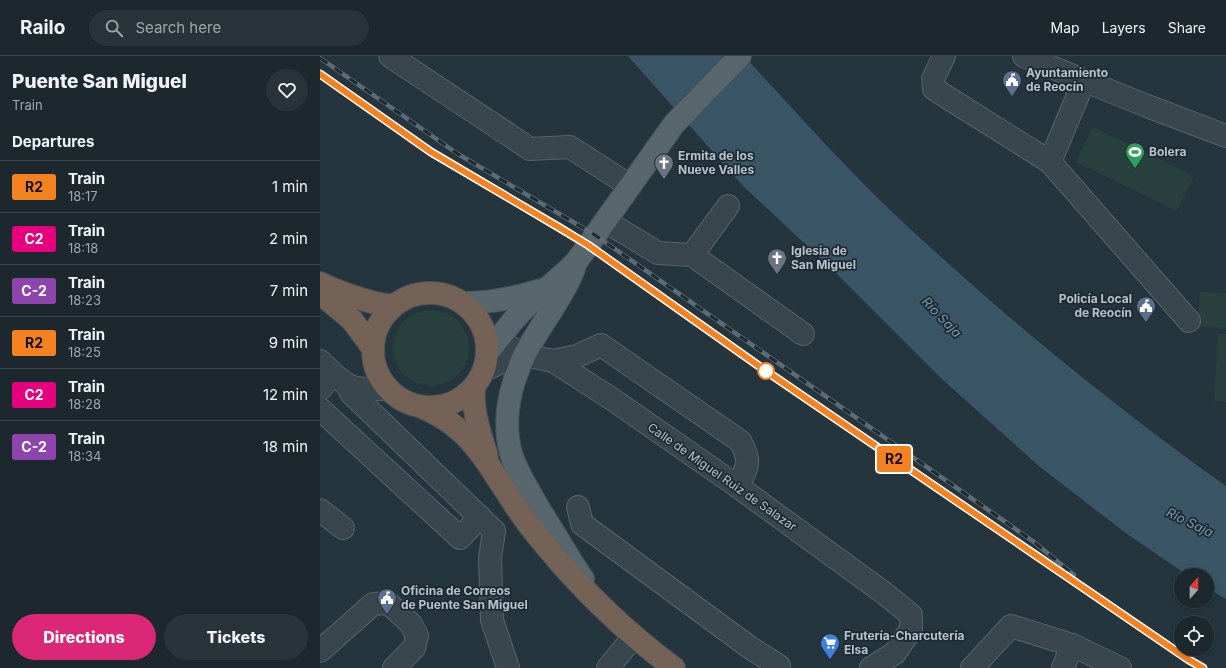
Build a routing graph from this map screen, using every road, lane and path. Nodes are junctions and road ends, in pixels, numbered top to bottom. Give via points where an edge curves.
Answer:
1 (390, 56) edge
2 (740, 56) edge
3 (944, 56) edge
4 (1024, 56) edge
5 (1084, 81) junction
6 (1226, 136) edge
7 (1050, 162) junction
8 (630, 186) junction
9 (728, 206) dead end
10 (605, 221) junction
11 (692, 255) junction
12 (577, 261) junction
13 (320, 283) edge
14 (546, 288) junction
15 (320, 293) edge
16 (463, 303) junction
17 (395, 304) junction
18 (1189, 321) dead end
19 (803, 334) dead end
20 (372, 347) junction
21 (525, 355) junction
22 (485, 357) junction
23 (554, 361) junction
24 (330, 377) edge
25 (387, 388) junction
26 (422, 407) junction
27 (320, 409) edge
28 (495, 474) junction
29 (737, 486) junction
30 (578, 507) dead end
31 (320, 510) edge
32 (480, 517) junction
33 (344, 528) dead end
34 (600, 604) junction
35 (634, 636) junction
36 (1072, 645) junction
37 (320, 651) edge
38 (780, 667) edge
39 (394, 668) edge
40 (508, 668) edge
41 (608, 668) edge
42 (674, 668) edge
43 (870, 668) edge
44 (972, 668) edge
45 (1063, 668) edge
46 (1120, 668) edge

1 - 8 street via 530,149 570,147
2 - 8 main road via 674,124
3 - 7 street via 933,79 934,89
4 - 5 street
5 - 6 street
5 - 7 street
7 - 18 street
8 - 10 main road
9 - 11 street
10 - 11 street via 658,253
10 - 12 main road
11 - 19 street
12 - 14 main road
12 - 21 main road via 561,295
13 - 17 highway via 360,298 390,306
14 - 16 main road via 497,301
14 - 22 main road via 522,310
15 - 20 highway via 352,320
16 - 17 highway via 446,295 429,293 411,296
16 - 22 highway via 476,317
17 - 20 highway via 377,327
20 - 25 highway via 375,369
21 - 22 street
21 - 22 street via 503,361
21 - 23 street, Calle de Miguel Ruiz de Salazar
21 - 34 main road via 513,383 508,404 511,454 544,517
22 - 26 highway via 467,394 451,404
22 - 28 highway via 473,399 477,423
23 - 29 street, Calle de Miguel Ruiz de Salazar
23 - 29 street via 577,356 601,345 740,442 747,454 746,470
24 - 25 street via 362,389
24 - 32 street via 351,393
25 - 26 highway via 403,401
26 - 28 highway via 459,429
27 - 32 street via 460,538
28 - 34 highway via 545,545
29 - 43 street, Calle de Miguel Ruiz de Salazar via 911,615 911,629 895,653
30 - 38 street via 582,524
31 - 33 street
32 - 40 street via 494,531 490,558 492,620
34 - 35 highway
35 - 41 street
35 - 42 highway
36 - 44 street via 1011,626
36 - 45 street
36 - 46 street
37 - 39 street via 373,604 388,603 411,624 417,636 414,648

